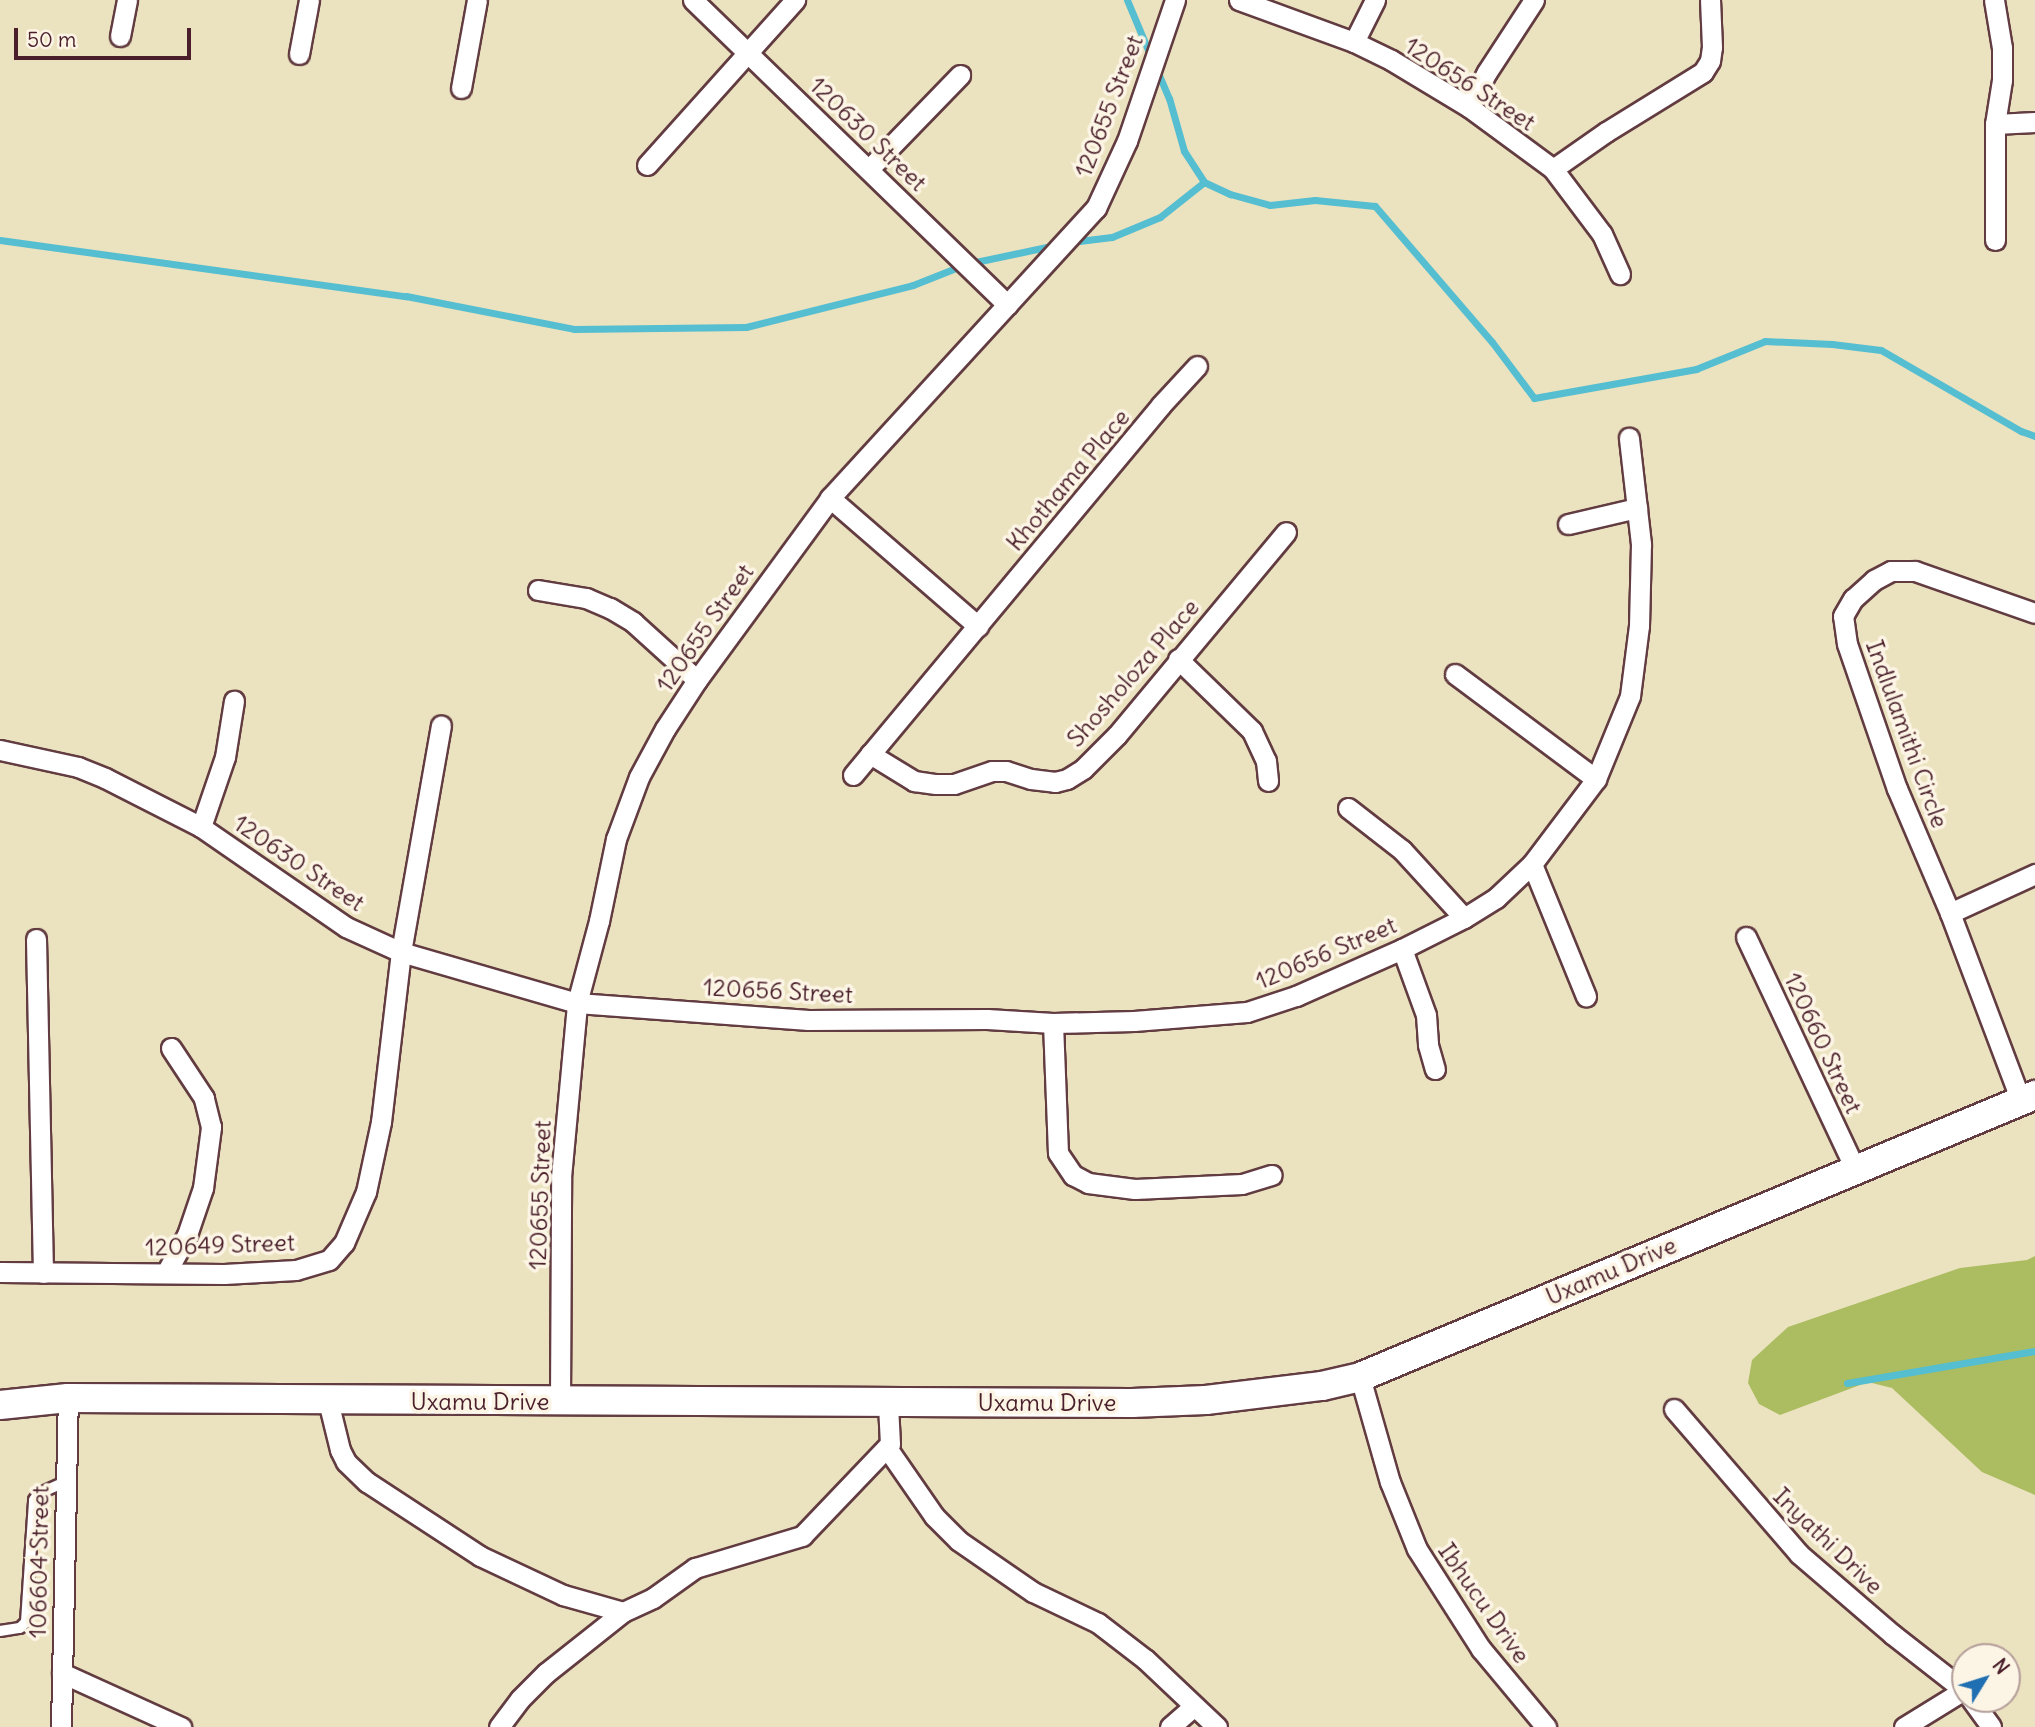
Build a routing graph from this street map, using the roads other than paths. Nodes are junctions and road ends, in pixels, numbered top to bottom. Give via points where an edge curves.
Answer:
1 (127, 0) edge
2 (309, 0) edge
3 (477, 0) edge
4 (693, 0) edge
5 (795, 0) edge
6 (1175, 0) edge
7 (1239, 0) edge
8 (1375, 0) edge
9 (1534, 0) edge
10 (1710, 0) edge
11 (1994, 0) edge
12 (120, 36) dead end
13 (1354, 42) junction
14 (748, 51) junction
15 (299, 54) dead end
16 (960, 75) dead end
17 (461, 88) dead end
18 (1469, 107) junction
19 (2035, 122) edge
20 (1995, 124) junction
21 (647, 165) dead end
22 (869, 169) junction
23 (1553, 170) junction
24 (1995, 240) dead end
25 (1620, 274) dead end
26 (1008, 305) junction
27 (1197, 366) dead end
28 (1629, 438) dead end
29 (830, 499) junction
30 (1637, 508) junction
31 (1568, 524) dead end
32 (1286, 532) dead end
33 (538, 590) dead end
34 (2035, 613) edge
35 (978, 626) junction
36 (1178, 659) junction
37 (1455, 674) dead end
38 (697, 680) junction
39 (234, 701) dead end
40 (441, 725) dead end
41 (0, 750) edge
42 (870, 754) junction
43 (853, 775) dead end
44 (1596, 779) junction
45 (1268, 781) dead end
46 (1348, 808) dead end
47 (201, 827) junction
48 (1532, 864) junction
49 (2035, 874) edge
50 (1950, 912) junction
51 (1464, 918) junction
52 (1746, 937) dead end
53 (36, 939) dead end
54 (1402, 949) junction
55 (401, 952) junction
56 (1586, 996) dead end
57 (577, 1003) junction
58 (1053, 1023) junction
59 (171, 1048) dead end
60 (1435, 1069) dead end
61 (2028, 1098) edge
62 (1855, 1169) junction
63 (1272, 1175) dead end
64 (167, 1271) junction
65 (0, 1272) edge
66 (43, 1273) junction
67 (1360, 1377) junction
68 (68, 1398) junction
69 (328, 1401) junction
70 (560, 1402) junction
71 (888, 1404) junction
72 (0, 1405) edge
73 (1674, 1409) dead end
74 (887, 1448) junction
75 (65, 1482) junction
76 (623, 1612) junction
77 (0, 1631) edge
78 (62, 1673) junction
79 (1951, 1680) edge
80 (1951, 1702) edge
81 (1194, 1706) junction
82 (61, 1727) edge
83 (181, 1727) edge
84 (499, 1727) edge
85 (1170, 1727) edge
86 (1217, 1727) edge
87 (1546, 1727) edge
88 (1903, 1727) edge

1 - 12 street
2 - 15 street
3 - 17 street
4 - 14 street, 120630 Street
5 - 14 street
6 - 26 street, 120655 Street via 1127,141 1096,208
7 - 13 street, 120656 Street
8 - 13 street
9 - 18 street
10 - 23 street via 1712,47 1703,72
11 - 20 street via 2002,48
13 - 18 street, 120656 Street
14 - 21 street
14 - 22 street, 120630 Street
16 - 22 street
18 - 23 street, 120656 Street
19 - 20 street
20 - 24 street
22 - 26 street, 120630 Street
23 - 25 street, 120656 Street via 1602,234
26 - 29 street, 120655 Street
27 - 35 street, Khothama Place
28 - 30 street, 120656 Street
29 - 35 street
29 - 38 street, 120655 Street
30 - 31 street
30 - 44 street, 120656 Street via 1642,544 1639,626 1630,696
32 - 36 street, Shosholoza Place
33 - 38 street via 586,598 610,608 633,622
34 - 50 street, Indlulamithi Circle via 1915,571 1891,571 1853,599 1843,616 1847,644 1897,789
35 - 42 street, Khothama Place
36 - 42 street, Shosholoza Place via 1117,735 1067,779 1055,782 992,771 936,785 914,781
36 - 45 street via 1252,731 1266,761
37 - 44 street
38 - 57 street, 120655 Street via 665,729 628,804
39 - 47 street via 225,757
40 - 55 street, 120649 Street
41 - 47 street, 120630 Street via 78,767
42 - 43 street, Khothama Place
44 - 48 street, 120656 Street
46 - 51 street via 1402,850
47 - 55 street, 120630 Street via 346,927
48 - 51 street, 120656 Street via 1496,898
48 - 56 street
49 - 50 street
50 - 61 street, Indlulamithi Circle
51 - 54 street, 120656 Street
52 - 62 street, 120660 Street
53 - 66 street
54 - 58 street, 120656 Street via 1296,996 1247,1012
54 - 60 street via 1426,1015
55 - 57 street, 120630 Street
55 - 64 street, 120649 Street via 381,1122 366,1192 344,1243 329,1260 296,1270
57 - 58 street, 120656 Street via 808,1020
57 - 70 street, 120655 Street via 561,1177
58 - 63 street via 1058,1153 1073,1175 1087,1183 1135,1189 1242,1184
59 - 64 street via 204,1098 211,1127 203,1188 187,1235
61 - 62 street, Uxamu Drive
62 - 67 street, Uxamu Drive
64 - 66 street, 120649 Street
65 - 66 street, 120649 Street
67 - 71 street, Uxamu Drive via 1206,1400
67 - 87 street, Ibhucu Drive via 1390,1482 1417,1549 1481,1649
68 - 69 street, Uxamu Drive
68 - 72 street, Uxamu Drive
68 - 75 street, 106604 Street
69 - 70 street, Uxamu Drive
69 - 76 street via 340,1450 367,1482 480,1556 563,1595
70 - 71 street, Uxamu Drive
71 - 74 street
73 - 79 street, Inyathi Drive via 1799,1554
74 - 76 street via 803,1536 695,1568 653,1598
74 - 81 street via 934,1516 959,1541 1033,1592 1098,1623 1145,1659
75 - 77 lane via 34,1500 26,1622 20,1628
75 - 78 street, 106604 Street
76 - 84 street via 546,1673
78 - 82 street, 106604 Street
78 - 83 street
80 - 88 street
81 - 85 street
81 - 86 street

